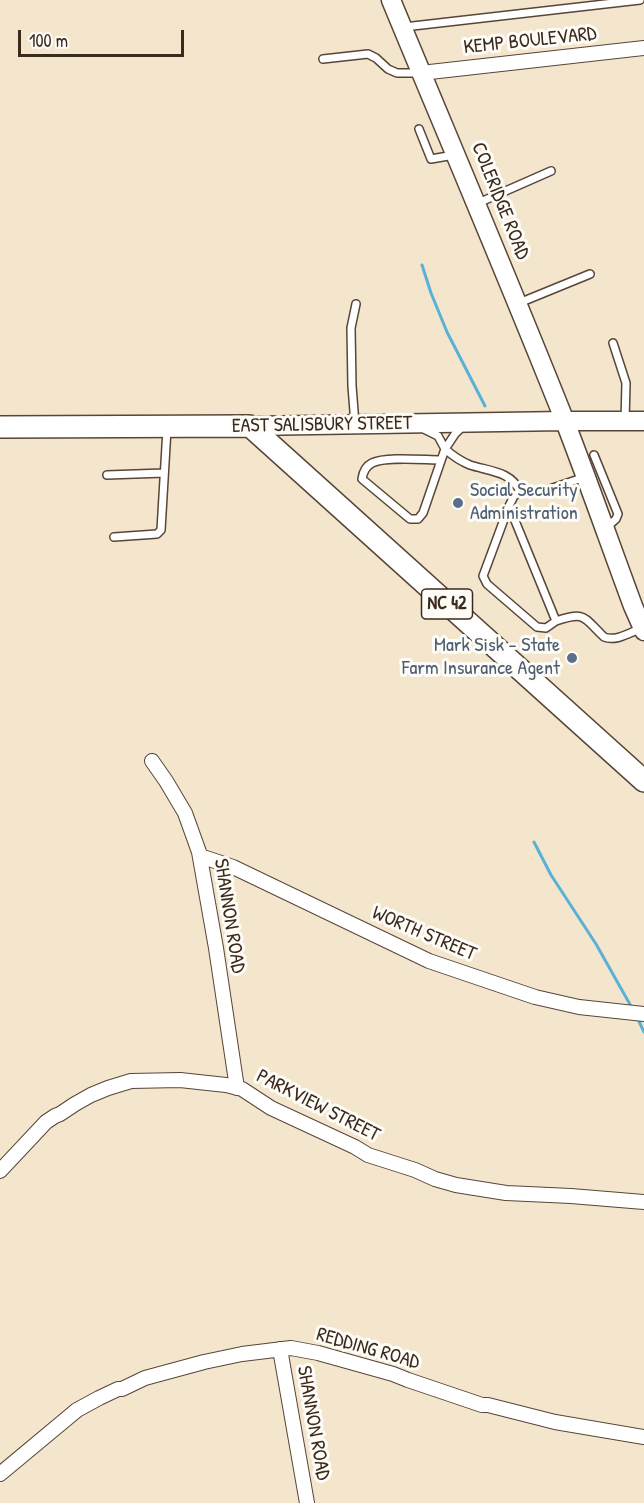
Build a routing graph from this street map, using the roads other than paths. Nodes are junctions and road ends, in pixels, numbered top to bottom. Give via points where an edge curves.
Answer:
1 (391, 0) edge
2 (640, 0) edge
3 (402, 27) junction
4 (644, 47) edge
5 (323, 60) dead end
6 (421, 73) junction
7 (419, 129) dead end
8 (456, 154) junction
9 (551, 171) dead end
10 (476, 204) junction
11 (591, 274) dead end
12 (356, 304) dead end
13 (517, 304) junction
14 (613, 343) dead end
15 (564, 421) junction
16 (625, 421) junction
17 (644, 421) edge
18 (467, 422) junction
19 (411, 423) junction
20 (355, 424) junction
21 (167, 426) junction
22 (249, 426) junction
23 (0, 427) edge
24 (445, 449) junction
25 (594, 455) dead end
26 (441, 460) junction
27 (164, 473) junction
28 (107, 475) dead end
29 (585, 477) junction
30 (520, 492) junction
31 (509, 506) junction
32 (604, 530) junction
33 (114, 537) dead end
34 (556, 621) junction
35 (643, 627) edge
36 (152, 761) dead end
37 (644, 781) edge
38 (200, 856) junction
39 (644, 1014) edge
40 (237, 1088) junction
41 (0, 1171) edge
42 (644, 1202) edge
43 (280, 1349) junction
44 (644, 1437) edge
45 (0, 1474) edge
46 (307, 1503) edge

1 - 3 street, COLERIDGE ROAD
2 - 3 lane
3 - 6 street, COLERIDGE ROAD
4 - 6 street, KEMP BOULEVARD
5 - 6 lane via 368,54 396,73
6 - 8 street, COLERIDGE ROAD
7 - 8 lane via 431,159
8 - 10 street, COLERIDGE ROAD
9 - 10 lane
10 - 13 street, COLERIDGE ROAD
11 - 13 lane
12 - 20 lane via 351,328
13 - 15 street, COLERIDGE ROAD
14 - 16 lane via 626,383
15 - 16 street, EAST SALISBURY STREET
15 - 18 street, EAST SALISBURY STREET
15 - 29 street, COLERIDGE ROAD
16 - 17 street, EAST SALISBURY STREET
18 - 19 street, EAST SALISBURY STREET
18 - 24 lane
19 - 20 street, EAST SALISBURY STREET
19 - 24 lane via 438,436
20 - 22 street, EAST SALISBURY STREET
21 - 22 main road, EAST SALISBURY STREET
21 - 23 main road, EAST SALISBURY STREET
21 - 27 lane
22 - 37 main road, NC 42
24 - 26 lane
24 - 30 lane via 455,458 509,477
25 - 32 lane via 618,514
26 - 26 lane via 418,519 410,519 362,479 372,463
27 - 28 lane
27 - 33 lane via 161,530 157,534
29 - 30 lane via 541,492
29 - 32 street, COLERIDGE ROAD
30 - 31 lane
31 - 34 lane
31 - 34 lane via 484,580 537,627 546,628
32 - 35 street, COLERIDGE ROAD
34 - 35 lane via 579,615 608,639
36 - 38 street, SHANNON ROAD via 185,813
38 - 39 street, WORTH STREET via 232,867 429,962 535,997
38 - 40 street, SHANNON ROAD
40 - 41 street, PARKVIEW STREET via 165,1080 131,1081 108,1088 55,1116
40 - 42 street, PARKVIEW STREET via 369,1155 456,1185 506,1193
43 - 44 street, REDDING ROAD via 318,1353 465,1400 533,1417
43 - 45 street, REDDING ROAD via 204,1362 118,1389 77,1410
43 - 46 street, SHANNON ROAD

